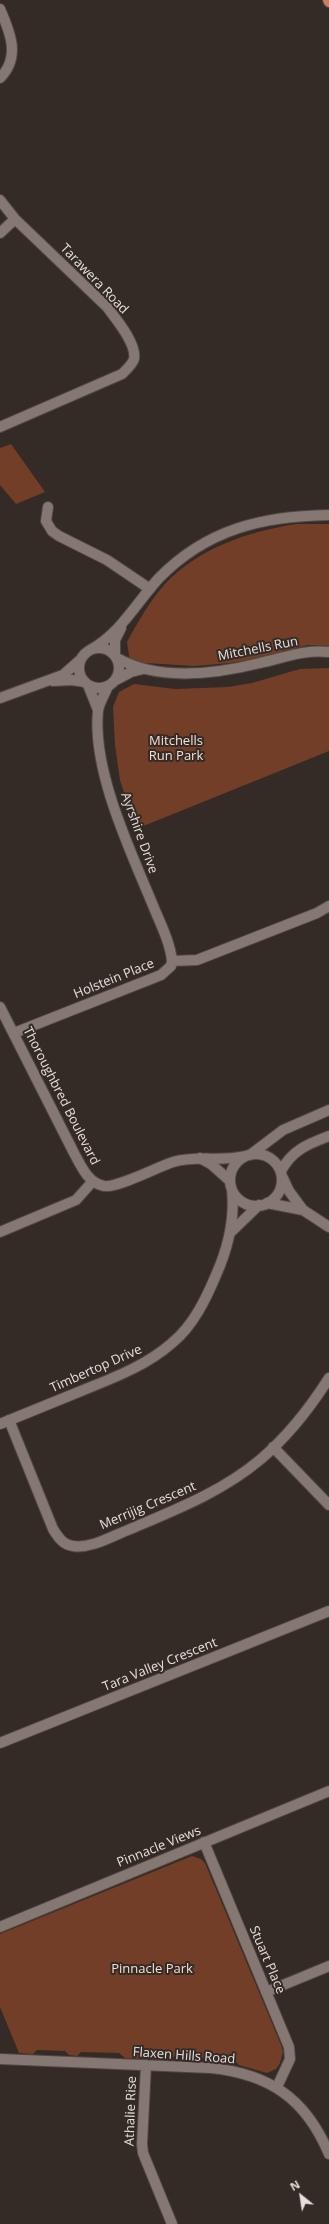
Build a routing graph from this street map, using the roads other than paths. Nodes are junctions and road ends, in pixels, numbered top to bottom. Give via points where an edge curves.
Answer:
1 (0, 9) edge
2 (0, 78) edge
3 (0, 200) edge
4 (15, 219) junction
5 (0, 233) edge
6 (0, 427) edge
7 (48, 507) dead end
8 (329, 515) edge
9 (150, 589) junction
10 (121, 626) junction
11 (90, 650) junction
12 (329, 652) edge
13 (116, 656) junction
14 (80, 660) junction
15 (144, 669) junction
16 (47, 682) junction
17 (86, 684) junction
18 (111, 684) junction
19 (0, 698) edge
20 (98, 710) junction
21 (329, 906) edge
22 (172, 961) junction
23 (0, 1008) edge
24 (14, 1033) junction
25 (329, 1110) edge
26 (329, 1136) edge
27 (247, 1155) junction
28 (199, 1158) junction
29 (281, 1173) junction
30 (93, 1182) junction
31 (231, 1185) junction
32 (263, 1204) junction
33 (303, 1210) junction
34 (329, 1227) edge
35 (0, 1232) edge
36 (230, 1233) junction
37 (329, 1378) edge
38 (5, 1422) edge
39 (273, 1447) junction
40 (329, 1505) edge
41 (329, 1611) edge
42 (0, 1743) edge
43 (329, 1791) edge
44 (204, 1842) junction
45 (0, 1926) edge
46 (329, 1966) edge
47 (266, 1992) junction
48 (0, 2059) edge
49 (146, 2066) junction
50 (277, 2087) junction
51 (329, 2154) edge
52 (172, 2224) edge

1 - 2 street via 9,31 13,51 10,64
3 - 4 street, Tarawera Road
4 - 5 street
4 - 6 street, Tarawera Road via 106,307 118,322 134,353 134,361 122,374
7 - 9 street via 46,521 52,531 107,560
8 - 9 street via 278,518 249,524 222,534 178,562
9 - 10 street
10 - 11 street
10 - 13 street via 115,640
11 - 13 street via 103,648
11 - 14 street
12 - 15 street, Mitchells Run via 301,653 248,666 194,672
13 - 15 street, Mitchells Run
13 - 18 street via 119,670
14 - 16 street via 63,675
14 - 17 street via 79,672
15 - 18 street, Mitchells Run via 131,672
16 - 17 street via 72,680
16 - 19 street
17 - 18 street via 94,688
17 - 20 street, Ayrshire Drive
18 - 20 street, Ayrshire Drive
20 - 22 street, Ayrshire Drive via 100,746 112,800 166,936
21 - 22 street, Holstein Place via 197,960
22 - 24 street, Holstein Place via 171,966 162,975
23 - 24 street, Thoroughbred Boulevard
24 - 30 street, Thoroughbred Boulevard via 77,1158
25 - 27 street via 283,1130
26 - 29 street via 296,1151 290,1156
27 - 28 street, Thoroughbred Boulevard via 227,1159
27 - 29 street via 265,1155 271,1158
27 - 31 street via 234,1166
28 - 30 street, Thoroughbred Boulevard via 172,1162 108,1186
28 - 31 street via 211,1164
29 - 32 street via 279,1191
29 - 33 street via 289,1191
30 - 35 street via 76,1200
31 - 32 street via 243,1202
31 - 36 street, Timbertop Drive via 234,1207
32 - 33 street
32 - 36 street, Timbertop Drive
33 - 34 street
36 - 38 street, Timbertop Drive via 208,1294 192,1320 173,1342 148,1361 123,1374
37 - 39 street, Merrijig Crescent via 307,1410
38 - 39 street, Merrijig Crescent via 53,1529 64,1543 72,1546 86,1546 98,1542 198,1499 242,1474
39 - 40 street
41 - 42 street, Tara Valley Crescent
43 - 44 street, Pinnacle Views
44 - 45 street, Pinnacle Views
44 - 47 street, Stuart Place
46 - 47 street
47 - 50 street, Stuart Place via 290,2051 289,2062
48 - 49 street, Flaxen Hills Road
49 - 50 street, Flaxen Hills Road via 230,2070 261,2079
49 - 52 street, Athalie Rise via 143,2153
50 - 51 street, Flaxen Hills Road via 308,2116

